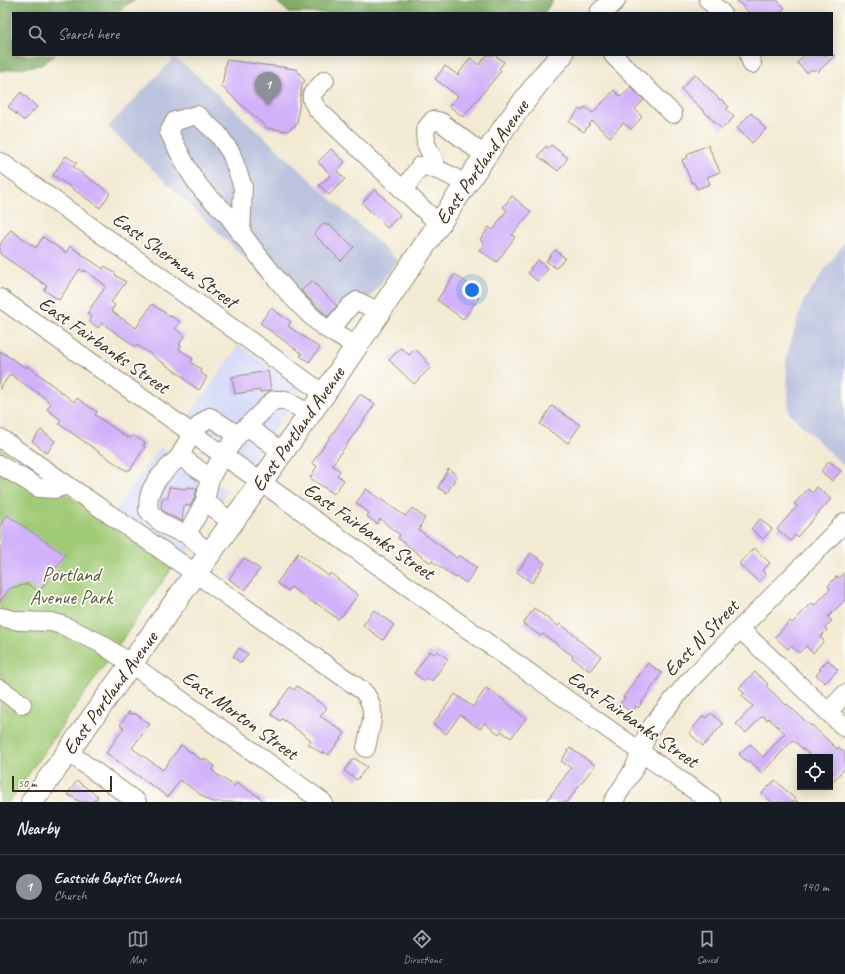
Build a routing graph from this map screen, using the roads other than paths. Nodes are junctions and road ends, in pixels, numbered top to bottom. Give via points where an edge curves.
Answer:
1 (614, 0) edge
2 (708, 0) edge
3 (602, 12) edge
4 (721, 12) edge
5 (561, 56) edge
6 (614, 56) edge
7 (325, 80) dead end
8 (673, 114) dead end
9 (485, 156) junction
10 (1, 162) edge
11 (437, 170) junction
12 (465, 185) junction
13 (403, 190) junction
14 (439, 224) junction
15 (241, 234) junction
16 (0, 298) edge
17 (380, 312) junction
18 (330, 330) junction
19 (357, 346) junction
20 (324, 394) junction
21 (310, 414) junction
22 (242, 430) junction
23 (191, 433) junction
24 (0, 438) edge
25 (282, 452) junction
26 (223, 455) junction
27 (180, 456) junction
28 (0, 465) edge
29 (210, 478) junction
30 (261, 482) junction
31 (66, 485) junction
32 (205, 501) junction
33 (845, 522) edge
34 (232, 523) junction
35 (187, 534) junction
36 (210, 554) junction
37 (195, 574) junction
38 (1, 617) edge
39 (740, 629) junction
40 (131, 664) junction
41 (0, 689) edge
42 (845, 694) edge
43 (22, 704) dead end
44 (828, 712) junction
45 (845, 728) edge
46 (366, 748) dead end
47 (68, 752) junction
48 (640, 752) junction
49 (32, 802) edge
50 (137, 802) edge
51 (323, 802) edge
52 (613, 802) edge
53 (711, 802) edge

1 - 3 main road
2 - 4 street
5 - 9 main road, East Portland Avenue via 544,75
6 - 8 street
7 - 13 street via 312,94 312,100 318,109
9 - 11 street via 442,122 433,120 425,130 426,144
9 - 12 main road, East Portland Avenue
10 - 20 street, East Sherman Street
11 - 12 street via 448,173
11 - 13 street via 420,166
12 - 14 main road, East Portland Avenue
13 - 14 street
14 - 17 main road, East Portland Avenue
15 - 15 street via 229,216 204,192 186,165 169,132 175,121 198,115 218,134 231,153 243,187
15 - 18 street via 299,302
16 - 23 street, East Fairbanks Street
17 - 18 street via 357,301
17 - 19 main road, East Portland Avenue
18 - 19 street
19 - 20 main road, East Portland Avenue
20 - 21 main road, East Portland Avenue
21 - 22 street via 285,400 274,400
21 - 25 main road, East Portland Avenue
22 - 23 street via 210,417
22 - 25 street
22 - 26 street
23 - 26 street, East Fairbanks Street
23 - 27 street
24 - 31 street
25 - 30 main road, East Portland Avenue
26 - 29 street
26 - 30 street, East Fairbanks Street
27 - 29 street
27 - 35 street via 155,484 149,496 148,510 167,527
28 - 31 street via 39,488 55,489
29 - 32 street
30 - 34 main road, East Portland Avenue
30 - 48 street, East Fairbanks Street
31 - 37 street
32 - 34 street
32 - 35 street
33 - 39 street, East N Street
34 - 36 main road, East Portland Avenue
35 - 36 street
36 - 37 main road, East Portland Avenue
37 - 40 main road, East Portland Avenue
37 - 46 street via 369,697 373,710
38 - 40 street, East Morton Street via 19,621 51,622 100,643
39 - 44 street
39 - 48 street, East N Street via 689,681 658,718 648,732
40 - 47 main road, East Portland Avenue
40 - 51 street, East Morton Street
41 - 43 street
42 - 44 street
44 - 45 street
47 - 49 main road, East Portland Avenue
47 - 50 street
48 - 52 street, East N Street via 635,767
48 - 53 street, East Fairbanks Street

